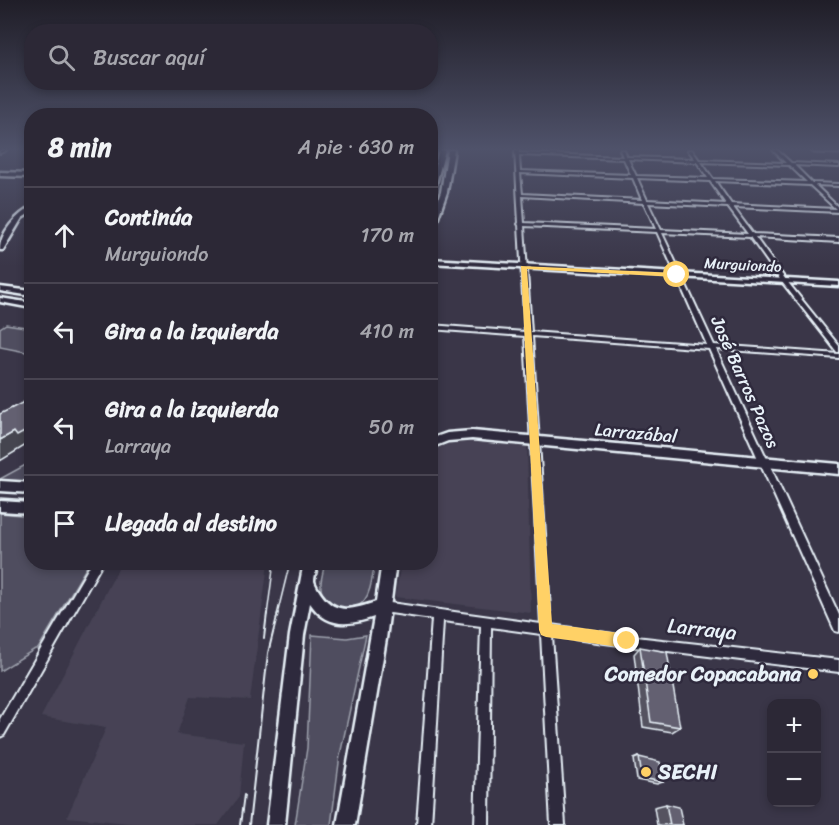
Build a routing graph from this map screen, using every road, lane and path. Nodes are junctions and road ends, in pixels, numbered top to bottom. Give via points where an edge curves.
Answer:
1 (444, 188) edge
2 (520, 188) edge
3 (639, 188) edge
4 (718, 188) edge
5 (816, 188) edge
6 (438, 194) edge
7 (443, 194) junction
8 (520, 195) junction
9 (645, 201) junction
10 (729, 204) junction
11 (438, 209) edge
12 (839, 210) edge
13 (24, 214) edge
14 (520, 224) junction
15 (659, 231) junction
16 (752, 236) junction
17 (839, 240) edge
18 (0, 248) edge
19 (438, 262) edge
20 (524, 267) junction
21 (677, 275) junction
22 (784, 281) junction
23 (839, 284) edge
24 (0, 289) edge
25 (24, 293) edge
26 (0, 300) edge
27 (24, 300) edge
28 (15, 303) junction
29 (24, 305) edge
30 (438, 328) edge
31 (528, 334) junction
32 (714, 348) junction
33 (839, 350) edge
34 (839, 356) edge
35 (438, 441) edge
36 (533, 441) junction
37 (763, 461) junction
38 (839, 469) edge
39 (0, 486) edge
40 (24, 488) edge
41 (0, 506) edge
42 (24, 508) edge
43 (93, 570) edge
44 (309, 570) edge
45 (388, 570) edge
46 (307, 581) junction
47 (383, 607) junction
48 (438, 615) junction
49 (486, 623) junction
50 (839, 627) edge
51 (546, 630) junction
52 (839, 666) edge
53 (0, 731) edge
54 (276, 825) edge
55 (346, 825) edge
56 (424, 825) edge
57 (482, 825) edge
58 (558, 825) edge

1 - 7 street
2 - 8 street
3 - 9 street, José Barros Pazos
4 - 10 street
5 - 12 street
6 - 7 street
7 - 11 street
8 - 9 street
8 - 14 street
9 - 10 street
9 - 15 street, José Barros Pazos
10 - 12 street
10 - 16 street
13 - 18 street
14 - 15 street
14 - 20 street
15 - 16 street
15 - 21 street, José Barros Pazos
16 - 17 street
16 - 22 street
19 - 20 street, Murguiondo
20 - 21 street, Murguiondo
20 - 31 street
21 - 22 street, Murguiondo
21 - 32 street, José Barros Pazos
22 - 23 street, Murguiondo
22 - 33 street
24 - 25 street
26 - 28 street
27 - 28 street
28 - 29 street
30 - 31 street
31 - 32 street
31 - 36 street
32 - 34 street
32 - 37 street, José Barros Pazos
35 - 36 street, Larrazábal via 464,435
36 - 37 street, Larrazábal
36 - 51 street
37 - 38 street, Larrazábal
37 - 50 street, José Barros Pazos
39 - 40 street
41 - 42 street
43 - 53 street
44 - 46 street
45 - 47 street
46 - 47 street via 318,604 334,616 346,618
46 - 54 street via 297,635
47 - 48 street, Larraya
47 - 55 street
48 - 49 street, Larraya
48 - 56 street
49 - 51 street, Larraya
49 - 57 street
51 - 52 street, Larraya
51 - 58 street

